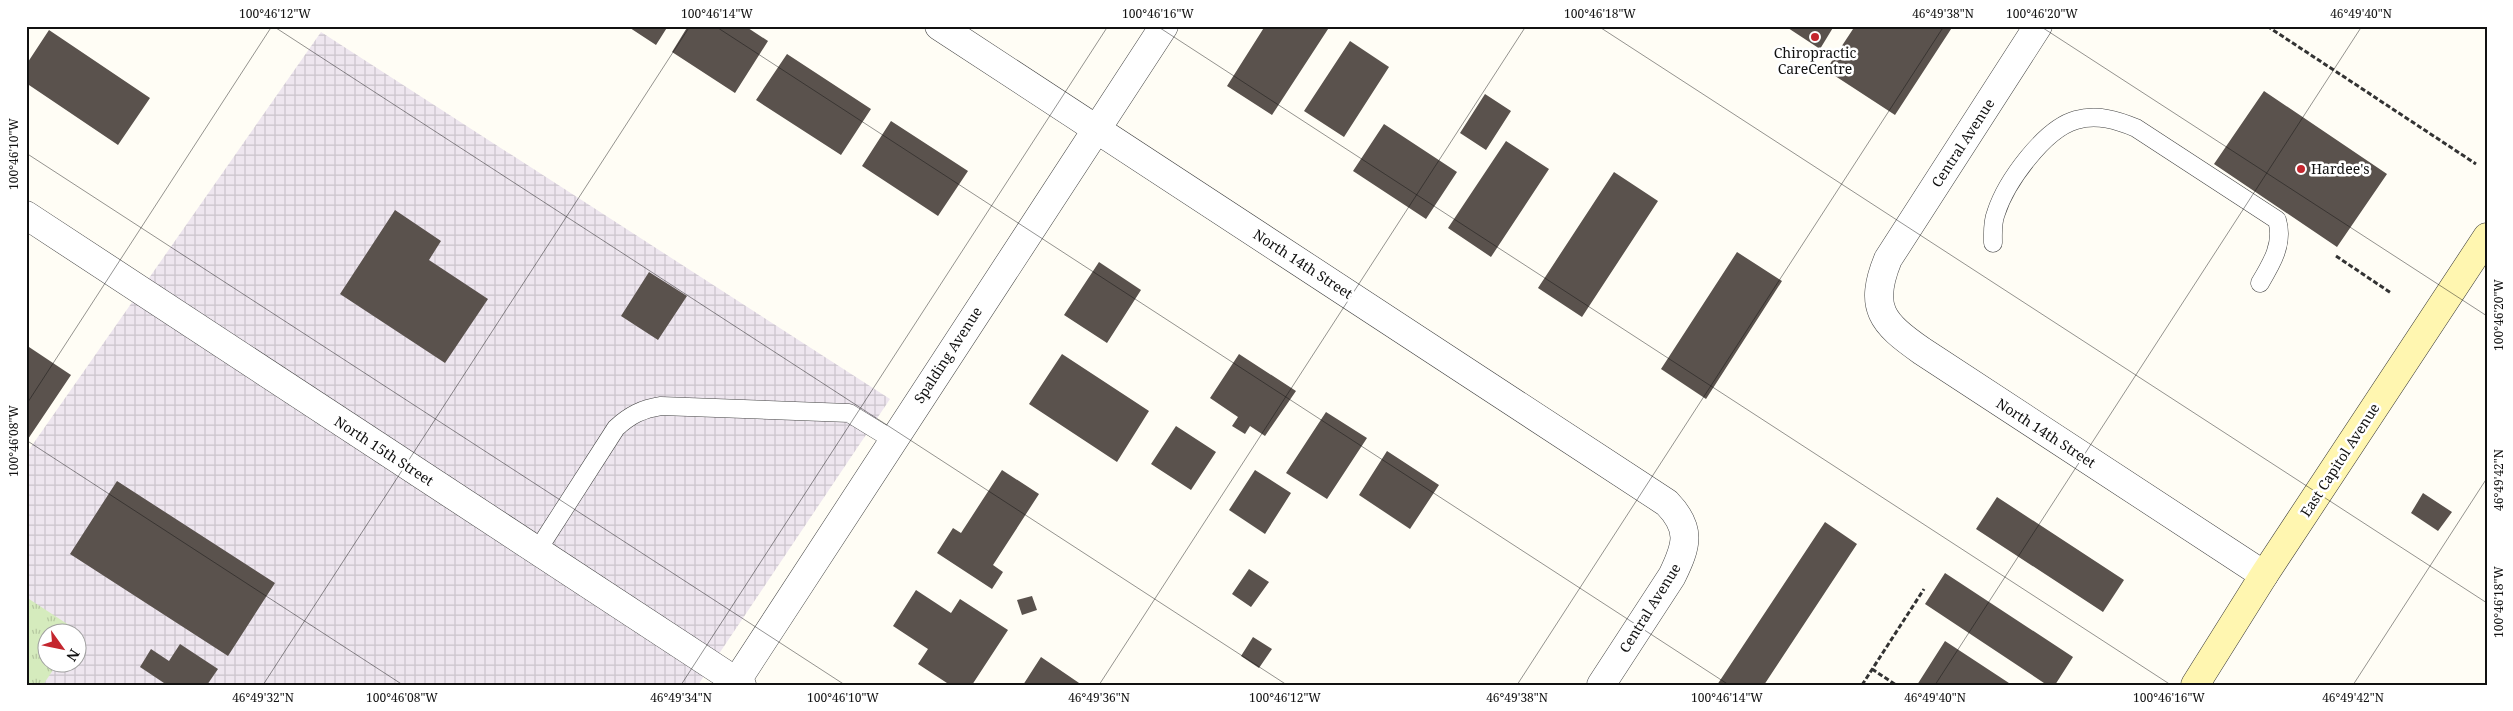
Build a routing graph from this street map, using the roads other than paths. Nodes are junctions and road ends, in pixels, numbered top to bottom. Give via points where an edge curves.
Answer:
1 (939, 26) edge
2 (1164, 26) edge
3 (2038, 26) edge
4 (1097, 129) junction
5 (26, 215) edge
6 (2487, 236) edge
7 (1993, 243) dead end
8 (1888, 259) joint
9 (2260, 283) dead end
10 (893, 440) junction
11 (1667, 503) joint
12 (537, 551) junction
13 (2264, 576) junction
14 (738, 684) edge
15 (1601, 685) edge
16 (2195, 685) edge

1 - 4 street, North 14th Street
2 - 4 street, Spalding Avenue
3 - 8 street, Central Avenue
4 - 10 street, Spalding Avenue
4 - 11 street, North 14th Street
5 - 12 street, North 15th Street
6 - 13 street, East Capitol Avenue
7 - 9 lane via 1995,214 2002,198 2034,150 2062,126 2077,120 2103,118 2136,128 2277,220 2280,234 2276,251
8 - 13 street, North 14th Street via 1878,296 1883,316 1895,332
10 - 12 lane via 850,413 661,406 646,409 630,415 616,428
10 - 14 street, Spalding Avenue
11 - 15 street, Central Avenue via 1680,517 1685,537 1681,557
12 - 14 street, North 15th Street
13 - 16 street, East Capitol Avenue

